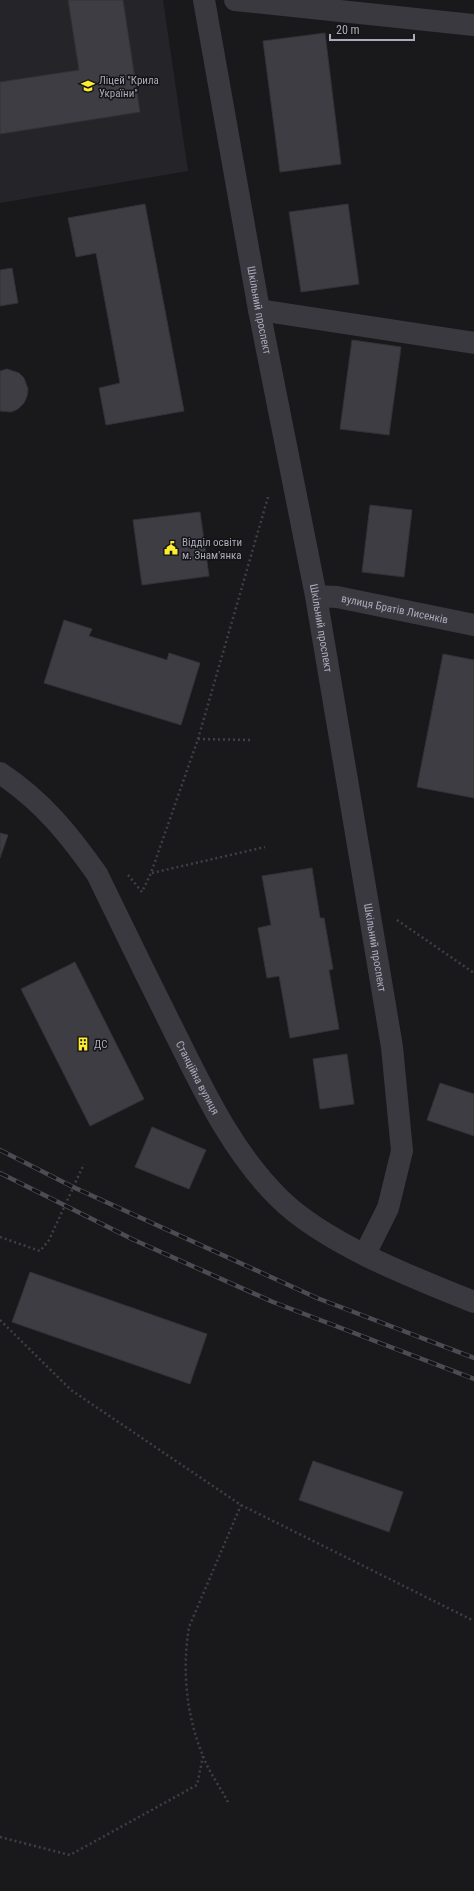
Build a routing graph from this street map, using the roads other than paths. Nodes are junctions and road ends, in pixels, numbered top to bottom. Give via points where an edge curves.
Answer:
1 (204, 0) edge
2 (235, 0) edge
3 (474, 26) edge
4 (259, 310) junction
5 (474, 343) edge
6 (316, 596) junction
7 (474, 625) edge
8 (0, 773) edge
9 (365, 1254) junction
10 (474, 1302) edge

1 - 4 street, Шкільний проспект
2 - 3 street
4 - 5 street
4 - 6 street, Шкільний проспект
6 - 7 street, вулиця Братів Лисенків via 337,597
6 - 9 street, Шкільний проспект via 392,1047 402,1151 388,1208
8 - 9 street, Станційна вулиця via 24,789 50,814 75,842 97,874 215,1113 250,1165 281,1200 320,1230
9 - 10 street, Станційна вулиця

